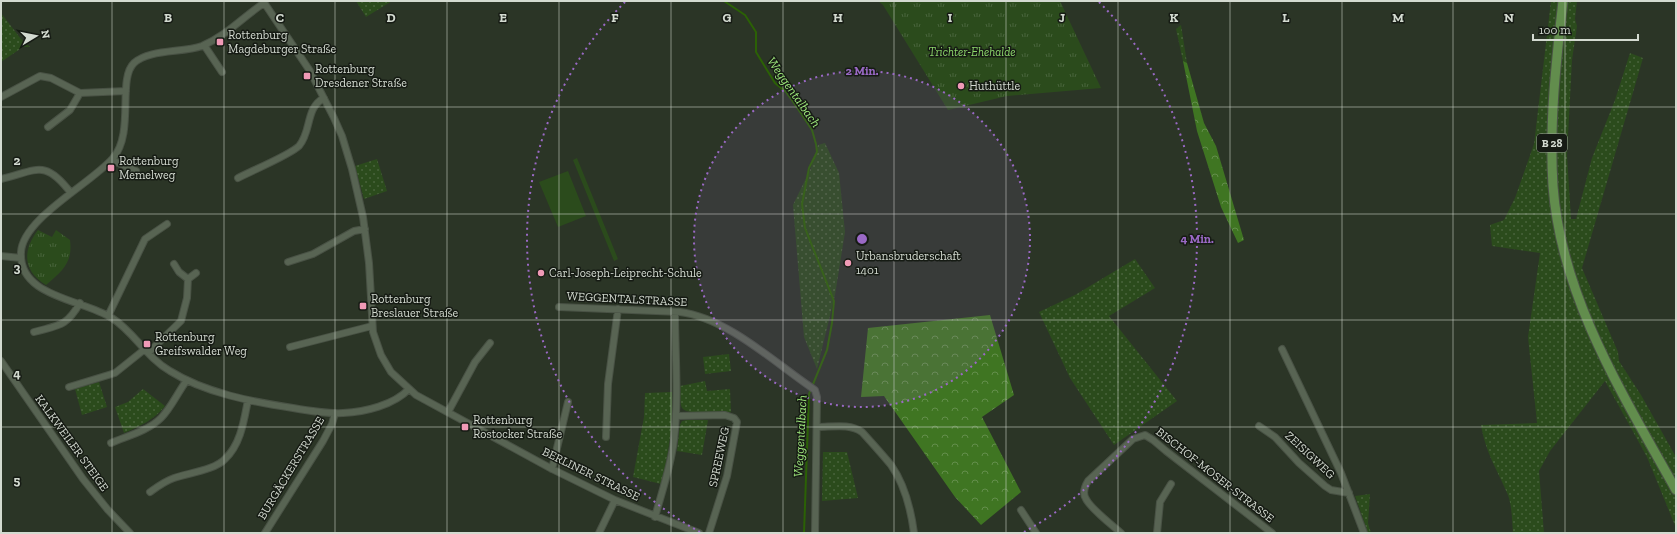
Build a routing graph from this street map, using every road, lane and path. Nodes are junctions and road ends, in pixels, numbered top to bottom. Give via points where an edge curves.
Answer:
1 (1563, 1) edge
2 (263, 2) edge
3 (204, 45) junction
4 (222, 72) dead end
5 (126, 91) junction
6 (80, 93) junction
7 (1, 97) edge
8 (324, 98) junction
9 (48, 127) dead end
10 (112, 160) junction
11 (136, 171) dead end
12 (238, 178) dead end
13 (1, 179) edge
14 (72, 193) junction
15 (167, 224) dead end
16 (365, 229) junction
17 (1, 256) edge
18 (21, 258) junction
19 (288, 262) dead end
20 (174, 264) dead end
21 (196, 273) dead end
22 (188, 279) junction
23 (80, 303) junction
24 (560, 307) dead end
25 (618, 309) junction
26 (675, 312) junction
27 (108, 316) junction
28 (372, 326) junction
29 (34, 332) dead end
30 (490, 343) dead end
31 (290, 347) dead end
32 (1282, 349) dead end
33 (146, 351) junction
34 (1, 361) edge
35 (187, 380) junction
36 (69, 387) dead end
37 (409, 389) junction
38 (248, 400) junction
39 (568, 402) dead end
40 (448, 412) junction
41 (335, 413) junction
42 (676, 416) junction
43 (1259, 426) dead end
44 (817, 427) junction
45 (606, 437) dead end
46 (110, 443) dead end
47 (1663, 467) junction
48 (552, 469) junction
49 (1171, 484) dead end
50 (1676, 490) edge
51 (150, 492) dead end
52 (1349, 493) junction
53 (1676, 496) edge
54 (615, 500) junction
55 (1021, 510) dead end
56 (655, 516) junction
57 (684, 530) edge
58 (130, 533) edge
59 (265, 533) edge
60 (599, 533) edge
61 (699, 533) edge
62 (709, 533) edge
63 (815, 533) edge
64 (914, 533) edge
65 (1036, 533) edge
66 (1121, 533) edge
67 (1157, 533) edge
68 (1272, 533) edge
69 (1364, 533) edge

1 - 47 main road, B 28 via 1552,152 1563,248 1589,326 1616,382
2 - 3 street via 226,33
2 - 8 street, BERLINER STRASSE via 310,71
3 - 4 street
3 - 5 street via 137,60 129,71
5 - 6 street
5 - 10 street via 123,140
6 - 7 street via 51,78 40,76
6 - 9 street via 70,110
8 - 12 street via 313,108 306,132 298,147
8 - 16 street, BERLINER STRASSE via 338,128 352,169
10 - 11 street
10 - 14 street
13 - 14 street via 44,169 55,175
14 - 18 street via 33,227 24,242
15 - 27 street via 145,239
16 - 19 street via 354,231 313,254
16 - 28 street, BERLINER STRASSE
17 - 18 street
18 - 23 street via 23,270 37,286
20 - 22 street
21 - 22 street
22 - 33 street via 187,298 181,321
23 - 27 street
23 - 29 street via 65,323
24 - 25 street, WEGGENTALSTRASSE
25 - 26 street, WEGGENTALSTRASSE
25 - 45 street via 608,384
26 - 42 street
26 - 44 street, WEGGENTALSTRASSE via 693,314 722,327 763,352 815,390 818,397
27 - 33 street via 124,328
28 - 31 street
28 - 37 street, BERLINER STRASSE via 378,348 388,368
30 - 40 street via 474,362
32 - 52 street
33 - 35 street via 165,368
33 - 36 street via 115,373
34 - 58 street, KALKWEILER STEIGE via 83,479
35 - 38 street
35 - 46 street via 157,421
37 - 40 street, BERLINER STRASSE
37 - 41 street via 400,397 378,406 354,412
38 - 41 street
38 - 51 street via 241,433 225,459 213,466 167,480
39 - 48 street
40 - 48 street, BERLINER STRASSE
41 - 59 street, BURGÄCKERSTRASSE via 325,437
42 - 56 street via 672,455
42 - 62 street, SPREEWEG via 725,415 737,422 727,476
43 - 52 street, ZEISIGWEG via 1275,437 1325,486 1331,490
44 - 63 street, WEGGENTALSTRASSE
44 - 64 street via 848,427 862,432 896,474 907,500
47 - 50 main road, B 28
47 - 53 main road
48 - 54 street, BERLINER STRASSE
49 - 67 street via 1160,502
52 - 69 street
54 - 56 street, BERLINER STRASSE
54 - 60 street
55 - 65 street
56 - 57 street, BERLINER STRASSE
57 - 61 street, BERLINER STRASSE
66 - 68 street, BISCHOF-MOSER-STRASSE via 1089,504 1084,495 1084,486 1133,439 1145,435

